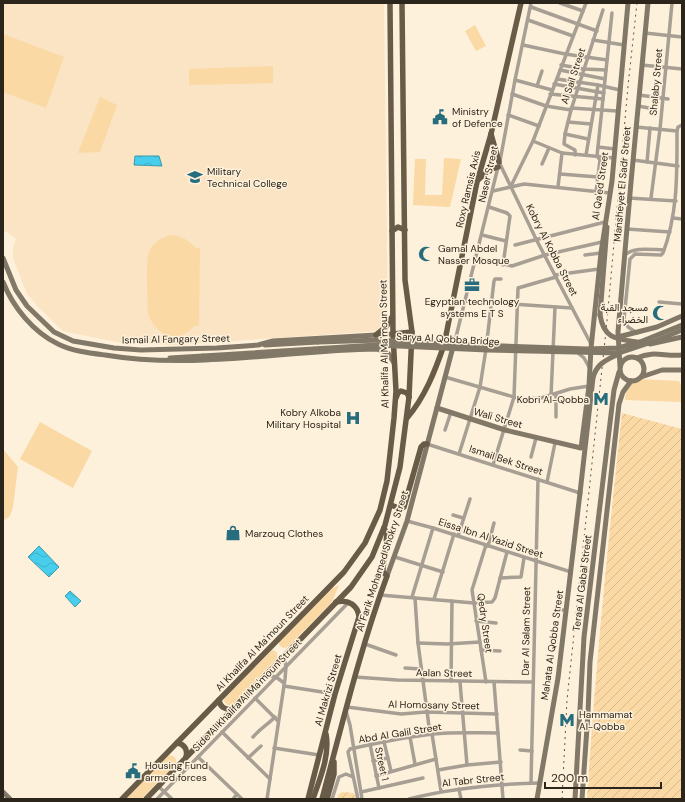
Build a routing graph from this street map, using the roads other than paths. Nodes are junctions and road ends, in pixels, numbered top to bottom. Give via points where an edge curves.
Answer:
1 (522, 3) edge
2 (560, 3) edge
3 (586, 3) edge
4 (628, 3) edge
5 (648, 3) edge
6 (672, 3) edge
7 (390, 4) edge
8 (401, 4) edge
9 (531, 5) edge
10 (569, 5) edge
11 (603, 10) dead end
12 (583, 11) junction
13 (612, 13) dead end
14 (528, 20) junction
15 (578, 24) junction
16 (597, 31) junction
17 (645, 33) junction
18 (573, 36) junction
19 (669, 36) junction
20 (682, 37) edge
21 (593, 40) junction
22 (609, 43) junction
23 (523, 45) junction
24 (624, 45) junction
25 (565, 54) junction
26 (587, 58) junction
27 (607, 60) junction
28 (561, 65) junction
29 (642, 65) junction
30 (666, 67) junction
31 (584, 69) junction
32 (682, 69) edge
33 (560, 70) junction
34 (606, 70) junction
35 (542, 71) dead end
36 (582, 74) junction
37 (556, 79) junction
38 (605, 79) junction
39 (515, 80) junction
40 (580, 82) junction
41 (554, 84) junction
42 (598, 85) junction
43 (538, 86) junction
44 (604, 86) junction
45 (578, 88) junction
46 (620, 90) junction
47 (551, 92) junction
48 (597, 92) junction
49 (604, 93) junction
50 (512, 94) junction
51 (639, 95) junction
52 (575, 96) junction
53 (595, 98) junction
54 (663, 98) junction
55 (603, 99) junction
56 (668, 99) dead end
57 (546, 106) junction
58 (638, 106) junction
59 (650, 108) dead end
60 (571, 109) junction
61 (594, 110) junction
62 (602, 110) junction
63 (617, 111) junction
64 (508, 115) junction
65 (568, 122) junction
66 (591, 124) junction
67 (539, 126) junction
68 (682, 126) edge
69 (636, 127) junction
70 (650, 128) junction
71 (660, 129) junction
72 (677, 131) junction
73 (491, 134) junction
74 (565, 134) junction
75 (589, 137) junction
76 (599, 137) junction
77 (533, 141) junction
78 (598, 147) junction
79 (549, 148) junction
80 (614, 148) junction
81 (677, 148) junction
82 (682, 148) edge
83 (562, 153) junction
84 (575, 154) junction
85 (586, 155) junction
86 (597, 156) junction
87 (614, 158) junction
88 (633, 160) junction
89 (680, 161) edge
90 (647, 162) junction
91 (656, 163) junction
92 (542, 164) dead end
93 (499, 165) junction
94 (678, 166) junction
95 (560, 174) junction
96 (598, 177) junction
97 (477, 182) junction
98 (677, 184) junction
99 (682, 184) edge
100 (511, 186) junction
101 (558, 187) junction
102 (493, 191) junction
103 (596, 192) junction
104 (610, 193) junction
105 (629, 198) junction
106 (651, 198) junction
107 (676, 201) junction
108 (392, 204) junction
109 (404, 204) junction
110 (489, 207) junction
111 (674, 218) junction
112 (682, 219) edge
113 (605, 221) junction
114 (627, 229) junction
115 (405, 230) junction
116 (392, 231) junction
117 (670, 232) junction
118 (482, 235) junction
119 (536, 239) junction
120 (506, 241) junction
121 (602, 242) junction
122 (515, 245) dead end
123 (664, 250) junction
124 (601, 252) junction
125 (545, 255) junction
126 (585, 255) dead end
127 (624, 257) junction
128 (3, 258) edge
129 (476, 258) junction
130 (503, 265) junction
131 (599, 269) junction
132 (555, 276) junction
133 (501, 279) dead end
134 (3, 282) edge
135 (465, 301) junction
136 (659, 302) dead end
137 (492, 303) junction
138 (682, 304) edge
139 (519, 305) junction
140 (555, 307) junction
141 (572, 308) junction
142 (682, 316) edge
143 (393, 317) junction
144 (681, 326) edge
145 (412, 332) junction
146 (638, 333) junction
147 (393, 334) junction
148 (376, 335) junction
149 (628, 335) junction
150 (366, 336) junction
151 (618, 337) junction
152 (682, 337) edge
153 (640, 342) junction
154 (292, 344) junction
155 (647, 344) junction
156 (258, 345) junction
157 (453, 347) junction
158 (591, 347) junction
159 (368, 349) junction
160 (486, 349) junction
161 (517, 351) junction
162 (553, 352) junction
163 (578, 353) junction
164 (619, 353) junction
165 (292, 355) junction
166 (682, 355) edge
167 (629, 357) junction
168 (637, 358) junction
169 (161, 359) junction
170 (394, 363) junction
171 (619, 369) junction
172 (682, 370) edge
173 (590, 372) junction
174 (445, 377) junction
175 (641, 377) junction
176 (632, 381) junction
177 (589, 386) junction
178 (480, 387) junction
179 (553, 395) junction
180 (409, 397) junction
181 (396, 398) junction
182 (514, 398) junction
183 (437, 408) junction
184 (451, 412) junction
185 (556, 417) dead end
186 (406, 419) junction
187 (470, 419) junction
188 (445, 430) dead end
189 (505, 430) junction
190 (536, 438) junction
191 (612, 438) junction
192 (555, 443) junction
193 (427, 444) junction
194 (459, 454) junction
195 (532, 457) dead end
196 (494, 465) junction
197 (538, 479) junction
198 (547, 482) junction
199 (580, 493) junction
200 (470, 499) dead end
201 (391, 505) junction
202 (453, 515) dead end
203 (464, 518) junction
204 (407, 521) junction
205 (494, 523) dead end
206 (384, 528) junction
207 (433, 528) junction
208 (456, 535) junction
209 (487, 546) junction
210 (507, 552) junction
211 (395, 557) junction
212 (524, 558) junction
213 (536, 561) junction
214 (421, 565) junction
215 (442, 572) junction
216 (571, 572) junction
217 (387, 576) junction
218 (592, 576) junction
219 (600, 577) junction
220 (500, 578) junction
221 (380, 595) junction
222 (414, 598) junction
223 (434, 599) junction
224 (452, 601) junction
225 (336, 602) junction
226 (349, 602) junction
227 (474, 603) junction
228 (555, 610) dead end
229 (566, 610) junction
230 (476, 621) junction
231 (496, 622) dead end
232 (480, 642) junction
233 (418, 643) junction
234 (365, 644) junction
235 (451, 644) junction
236 (481, 650) junction
237 (500, 651) dead end
238 (396, 655) dead end
239 (284, 656) junction
240 (286, 667) junction
241 (405, 668) dead end
242 (420, 669) junction
243 (265, 675) junction
244 (276, 677) junction
245 (355, 677) junction
246 (422, 680) junction
247 (451, 681) junction
248 (460, 682) junction
249 (486, 682) junction
250 (494, 682) junction
251 (533, 682) junction
252 (284, 685) junction
253 (335, 694) junction
254 (255, 698) junction
255 (219, 700) junction
256 (581, 706) junction
257 (588, 706) junction
258 (232, 709) junction
259 (346, 709) junction
260 (426, 712) junction
261 (462, 713) junction
262 (497, 714) junction
263 (275, 718) junction
264 (278, 721) junction
265 (222, 732) junction
266 (325, 732) junction
267 (464, 733) junction
268 (498, 733) junction
269 (431, 734) junction
270 (253, 737) dead end
271 (410, 737) junction
272 (384, 742) junction
273 (177, 743) junction
274 (370, 744) junction
275 (261, 746) dead end
276 (274, 748) junction
277 (353, 748) junction
278 (520, 750) dead end
279 (532, 750) junction
280 (319, 755) junction
281 (186, 757) junction
282 (198, 757) junction
283 (333, 757) junction
284 (248, 758) junction
285 (388, 758) junction
286 (436, 759) junction
287 (373, 761) junction
288 (501, 762) junction
289 (415, 764) junction
290 (467, 765) junction
291 (438, 770) junction
292 (391, 771) junction
293 (580, 775) junction
294 (376, 776) junction
295 (354, 777) junction
296 (423, 778) dead end
297 (270, 779) junction
298 (531, 783) junction
299 (540, 783) junction
300 (503, 784) junction
301 (158, 786) junction
302 (379, 788) junction
303 (459, 789) junction
304 (164, 791) junction
305 (441, 791) junction
306 (3, 792) edge
307 (361, 792) junction
308 (237, 794) junction
309 (10, 799) edge
310 (122, 799) edge
311 (146, 799) edge
312 (157, 799) edge
313 (172, 799) edge
314 (232, 799) edge
315 (242, 799) edge
316 (267, 799) edge
317 (308, 799) edge
318 (314, 799) edge
319 (322, 799) edge
320 (327, 799) edge
321 (332, 799) edge
322 (358, 799) edge
323 (362, 799) edge
324 (409, 799) edge
325 (460, 799) edge
326 (503, 799) edge
327 (537, 799) edge
328 (576, 799) edge
329 (582, 799) edge

1 - 73 main road, Roxy Ramsis Axis
2 - 10 street
3 - 12 street
4 - 24 main road, Al Qa'ed Street
5 - 17 main road, Mansheyet El Sadr Street
6 - 19 street, Shalaby Street
7 - 108 main road, Al Khalifa Al Ma'moun Street
8 - 109 main road
9 - 14 street, Naser Street
9 - 15 street
10 - 12 street
11 - 16 street, Al Sail Street
12 - 15 street
13 - 22 street
14 - 18 street
14 - 23 street, Naser Street
15 - 16 street
15 - 18 street
16 - 21 street, Al Sail Street
17 - 19 street
17 - 29 main road, Mansheyet El Sadr Street
18 - 25 street
19 - 20 street
19 - 30 street, Shalaby Street
21 - 22 street
21 - 26 street, Al Sail Street
22 - 24 street
22 - 27 street
23 - 25 street
23 - 39 street, Naser Street
24 - 46 main road, Al Qa'ed Street
25 - 26 street
25 - 28 street
26 - 27 street
26 - 31 street, Al Sail Street
27 - 34 street
28 - 31 street
28 - 33 street
29 - 30 street
29 - 51 main road, Mansheyet El Sadr Street
30 - 32 street
30 - 54 street, Shalaby Street
31 - 34 street
31 - 36 street, Al Sail Street
33 - 36 street
33 - 37 street
34 - 38 street
35 - 43 street
36 - 38 street
36 - 40 street, Al Sail Street
37 - 40 street
37 - 41 street
38 - 44 street
39 - 43 street
39 - 50 street, Naser Street
40 - 42 street
40 - 45 street, Al Sail Street
41 - 45 street
41 - 47 street
42 - 44 street
42 - 48 street
43 - 47 street
44 - 46 street
44 - 49 street
45 - 48 street
45 - 52 street, Al Sail Street
46 - 63 main road, Al Qa'ed Street
47 - 52 street
47 - 57 street
48 - 49 street
48 - 53 street
49 - 55 street
50 - 57 street
50 - 64 street, Naser Street
51 - 54 street
51 - 58 main road, Mansheyet El Sadr Street
52 - 53 street
52 - 60 street, Al Sail Street
53 - 55 street
53 - 61 street
54 - 56 street
54 - 71 street, Shalaby Street
55 - 62 street
57 - 60 street
57 - 67 street
58 - 59 street
58 - 69 main road, Mansheyet El Sadr Street
60 - 61 street
60 - 65 street, Al Sail Street
61 - 62 street
61 - 66 street
62 - 63 street
62 - 76 street
63 - 80 main road, Al Qa'ed Street
64 - 67 street
64 - 93 street, Naser Street
65 - 66 street
65 - 74 street, Al Sail Street
66 - 75 street
67 - 77 street
68 - 72 street via 678,127
69 - 70 street
69 - 88 main road, Mansheyet El Sadr Street
70 - 71 street
70 - 90 street
71 - 72 street
71 - 91 street, Shalaby Street
72 - 81 street
73 - 93 main road
73 - 97 main road, Roxy Ramsis Axis
74 - 75 street
74 - 84 street, Al Sail Street via 564,143 575,150
75 - 76 street
75 - 85 street
76 - 78 street
77 - 79 street
77 - 100 street
78 - 80 street
78 - 86 street
79 - 83 street
79 - 92 street
80 - 87 main road, Al Qa'ed Street
81 - 82 street
81 - 89 street
83 - 84 street
83 - 95 street
84 - 85 street
85 - 86 street
86 - 87 street
86 - 96 street via 600,160
87 - 104 main road, Al Qa'ed Street
88 - 90 street
88 - 105 main road, Mansheyet El Sadr Street
89 - 94 street
90 - 91 street
91 - 94 street
91 - 106 street, Shalaby Street
93 - 97 main road via 489,170
93 - 100 street, Kobry Al Kobba Street
93 - 102 street, Naser Street
94 - 98 street
95 - 96 street
95 - 101 street
96 - 103 street
97 - 186 main road, Roxy Ramsis Axis via 444,345 427,387
98 - 99 street
98 - 107 street
100 - 101 street via 524,184
100 - 102 street
100 - 119 street, Kobry Al Kobba Street
101 - 103 street
102 - 110 street, Naser Street
103 - 104 street
104 - 113 main road, Al Qa'ed Street
105 - 106 street
105 - 114 main road, Mansheyet El Sadr Street
106 - 107 street
107 - 111 street
108 - 109 main road via 398,207
108 - 116 main road, Al Khalifa Al Ma'moun Street
109 - 115 main road
110 - 118 street, Naser Street
110 - 120 street via 509,215
111 - 112 street
111 - 117 street
113 - 119 street
113 - 121 main road, Al Qa'ed Street
113 - 153 main road, bridge via 608,224 600,315 603,328 612,338
114 - 117 street
114 - 127 main road, Mansheyet El Sadr Street
115 - 116 main road via 398,227
115 - 145 main road via 405,280
116 - 143 main road, Al Khalifa Al Ma'moun Street
117 - 123 street
118 - 120 street
118 - 129 street, Naser Street
119 - 122 street
119 - 125 street, Kobry Al Kobba Street
120 - 130 street
121 - 124 main road, Al Qa'ed Street
121 - 125 street
123 - 127 street via 635,250
123 - 146 street via 661,255 635,254 630,260 624,319 628,327
124 - 126 street
124 - 131 main road, Al Qa'ed Street
125 - 130 street via 512,266
125 - 132 street, Kobry Al Kobba Street
127 - 151 main road, Mansheyet El Sadr Street
128 - 156 main road, Ismail Al Fangary Street via 16,290 26,306 54,332 68,340 141,350
129 - 130 street
129 - 135 street, Naser Street
131 - 132 street
131 - 158 main road, Al Qa'ed Street
132 - 139 street via 519,287
132 - 141 street, Kobry Al Kobba Street
133 - 137 street via 494,281
134 - 169 main road, Ismail Al Fangary Street via 22,315 57,344 74,350 113,357
135 - 137 street
135 - 157 street, Naser Street
136 - 138 street
137 - 139 street
137 - 160 street
139 - 140 street
139 - 161 street
140 - 141 street
140 - 162 street
141 - 158 street, Kobry Al Kobba Street
142 - 146 main road
143 - 147 main road, Al Khalifa Al Ma'moun Street
143 - 148 main road
144 - 153 main road, Sarya Al Qobba Bridge
144 - 155 main road, Sarya Al Qobba Bridge, bridge
145 - 147 main road
145 - 180 main road
146 - 149 main road
147 - 148 main road, Ismail Al Fangary Street
147 - 170 main road, Al Khalifa Al Ma'moun Street
148 - 150 main road, Ismail Al Fangary Street
149 - 151 main road
149 - 167 main road via 626,342
150 - 156 main road, Ismail Al Fangary Street via 273,341
150 - 159 main road via 370,342
151 - 171 main road, Mansheyet El Sadr Street
152 - 155 main road, bridge
153 - 154 main road, Sarya Al Qobba Bridge, bridge via 618,348 380,340
154 - 156 main road, Sarya Al Qobba Bridge
154 - 165 main road
155 - 164 main road, Sarya Al Qobba Bridge, bridge
157 - 160 street
157 - 174 main road, Al Farik Mohamed Shokry Street
158 - 163 street
158 - 173 main road, Al Qa'ed Street
159 - 165 main road, Ismail Al Fangary Street
159 - 170 main road, Ismail Al Fangary Street via 384,351
160 - 161 street
160 - 178 street
161 - 162 street
161 - 182 street
162 - 163 street
162 - 179 street
163 - 173 street
164 - 169 main road, Sarya Al Qobba Bridge, bridge via 376,345
164 - 199 main road, Mahata Al Qobba Street, bridge via 602,362 593,378
165 - 169 main road, Ismail Al Fangary Street via 187,361
166 - 168 main road via 656,353
167 - 168 main road
167 - 171 main road via 624,359
168 - 175 main road via 644,366
170 - 181 main road, Al Khalifa Al Ma'moun Street
171 - 176 main road via 624,379
171 - 191 main road, Teraa Al Gabal Street via 615,385
172 - 175 main road via 662,370
173 - 177 main road
174 - 178 street
174 - 183 main road, Al Farik Mohamed Shokry Street
175 - 176 main road
176 - 191 main road, Teraa Al Gabal Street via 620,398
177 - 179 street
177 - 192 main road, Wali Street via 581,448
178 - 182 street
178 - 187 street
179 - 182 street via 532,399
179 - 185 street
180 - 181 main road via 401,391
180 - 186 main road
181 - 255 main road, Al Khalifa Al Ma'moun Street via 384,492 378,516 365,543 344,572
182 - 189 street
183 - 184 main road, Wali Street
183 - 193 main road, Al Farik Mohamed Shokry Street
184 - 187 main road, Wali Street
184 - 188 street
186 - 201 main road via 400,467
187 - 189 main road, Wali Street
187 - 194 street
189 - 190 main road, Wali Street
189 - 196 street
190 - 192 main road, Wali Street
190 - 195 street
191 - 218 main road, Teraa Al Gabal Street
191 - 219 main road, Teraa Al Gabal Street
192 - 198 street
193 - 194 street, Ismail Bek Street
193 - 201 main road via 421,447 404,507 401,509
193 - 204 main road, Al Farik Mohamed Shokry Street
194 - 196 street, Ismail Bek Street
196 - 197 street, Ismail Bek Street
197 - 198 street, Ismail Bek Street
197 - 213 street, Dar Al Salam Street
198 - 199 street, Ismail Bek Street
199 - 216 main road, Mahata Al Qobba Street
200 - 203 street
201 - 206 main road
202 - 203 street
203 - 208 street
204 - 207 street, Eissa Ibn Al Yazid Street
204 - 211 main road, Al Farik Mohamed Shokry Street
205 - 209 street, Qedry Street
206 - 217 main road via 388,534 382,568
206 - 225 main road via 368,565
207 - 208 street, Eissa Ibn Al Yazid Street
207 - 214 street
208 - 209 street, Eissa Ibn Al Yazid Street
208 - 215 street
209 - 210 street, Eissa Ibn Al Yazid Street
209 - 227 street, Qedry Street via 472,590
210 - 212 street, Eissa Ibn Al Yazid Street
210 - 220 street
211 - 214 street
211 - 217 main road, Al Farik Mohamed Shokry Street
212 - 213 street, Eissa Ibn Al Yazid Street
212 - 220 street via 521,577
213 - 216 street, Eissa Ibn Al Yazid Street
213 - 251 street, Dar Al Salam Street
214 - 215 street
214 - 222 street
215 - 223 street
216 - 229 main road, Mahata Al Qobba Street
217 - 221 main road, Al Farik Mohamed Shokry Street
218 - 219 main road
218 - 256 main road, Teraa Al Gabal Street via 584,637
219 - 257 main road, Teraa Al Gabal Street via 590,662
220 - 227 street via 492,602
221 - 222 street
221 - 234 main road, Al Farik Mohamed Shokry Street
222 - 223 street
222 - 233 street
223 - 224 street
224 - 227 street
224 - 235 street
225 - 226 main road
225 - 239 main road
226 - 240 street, Side Al Khalifa Al Ma'moun Street
226 - 253 main road, Al Makrizi Street via 359,614
227 - 230 street, Qedry Street
228 - 229 street
229 - 299 main road, Mahata Al Qobba Street via 558,678
230 - 231 street
230 - 232 street, Qedry Street
232 - 235 street
232 - 236 street, Qedry Street
233 - 235 street
233 - 242 street
234 - 238 street
234 - 245 main road, Al Farik Mohamed Shokry Street
235 - 247 street
236 - 237 street
236 - 249 street, Qedry Street
239 - 240 street
239 - 243 main road
240 - 244 street, Side Al Khalifa Al Ma'moun Street
240 - 252 street
241 - 242 street
242 - 246 street
243 - 244 street
243 - 258 main road
244 - 252 street
244 - 254 street, Side Al Khalifa Al Ma'moun Street
245 - 246 street, Aalan Street
245 - 259 main road, Al Farik Mohamed Shokry Street
246 - 247 street, Aalan Street
246 - 260 street
247 - 248 street, Aalan Street
248 - 249 street, Aalan Street
248 - 261 street
249 - 250 street, Aalan Street
250 - 251 street, Aalan Street
250 - 262 street
251 - 279 street, Dar Al Salam Street
252 - 253 street
252 - 264 street
253 - 266 main road, Al Makrizi Street
254 - 263 street
254 - 265 street, Side Al Khalifa Al Ma'moun Street
255 - 258 main road via 223,708
255 - 273 main road, Al Khalifa Al Ma'moun Street
256 - 257 main road
256 - 293 main road, Teraa Al Gabal Street
257 - 293 main road, Teraa Al Gabal Street
258 - 281 main road
259 - 260 street, Al Homosany Street via 401,714
259 - 277 street
259 - 283 main road, Al Farik Mohamed Shokry Street
260 - 261 street, Al Homosany Street
260 - 269 street
261 - 262 street, Al Homosany Street
261 - 267 street
262 - 268 street
263 - 264 street
263 - 270 street
264 - 276 street
265 - 282 street, Side Al Khalifa Al Ma'moun Street
265 - 284 street
266 - 280 main road, Al Makrizi Street
266 - 318 main road via 327,748
267 - 268 street, Abd Al Galil Street
267 - 269 street, Abd Al Galil Street
267 - 290 street
268 - 288 street
269 - 271 street, Abd Al Galil Street
269 - 286 street
271 - 272 street, Abd Al Galil Street
271 - 289 street
272 - 274 street, Abd Al Galil Street
272 - 285 street
273 - 281 main road via 185,748
273 - 310 main road, Al Khalifa Al Ma'moun Street
274 - 277 street, Abd Al Galil Street
274 - 287 street, Street 1
275 - 284 street
276 - 280 street
276 - 297 street
277 - 295 street via 348,752
277 - 307 street
278 - 279 street
279 - 298 street, Dar Al Salam Street
280 - 317 main road, Al Makrizi Street
281 - 301 main road
282 - 304 street, Side Al Khalifa Al Ma'moun Street
282 - 308 street
283 - 319 main road
283 - 320 main road via 334,774
284 - 297 street
285 - 287 street
285 - 292 street
286 - 289 street
286 - 291 street
287 - 294 street, Street 1
288 - 290 street
288 - 300 street
289 - 292 street
290 - 291 street
291 - 305 street
292 - 294 street
293 - 328 main road, Teraa Al Gabal Street
293 - 329 main road, Teraa Al Gabal Street
294 - 302 street, Street 1
295 - 321 street via 346,774 339,777
295 - 322 street
296 - 302 street
297 - 316 street
298 - 299 street, Al Tabr Street
298 - 300 street, Al Tabr Street
299 - 327 main road, Mahata Al Qobba Street
300 - 303 street, Al Tabr Street
300 - 326 street
301 - 304 street
301 - 311 main road
302 - 307 street
303 - 305 street, Al Tabr Street
303 - 325 street
304 - 312 street, Side Al Khalifa Al Ma'moun Street
304 - 313 street
305 - 324 street, Al Tabr Street
306 - 309 main road
307 - 323 street
308 - 314 street
308 - 315 street

